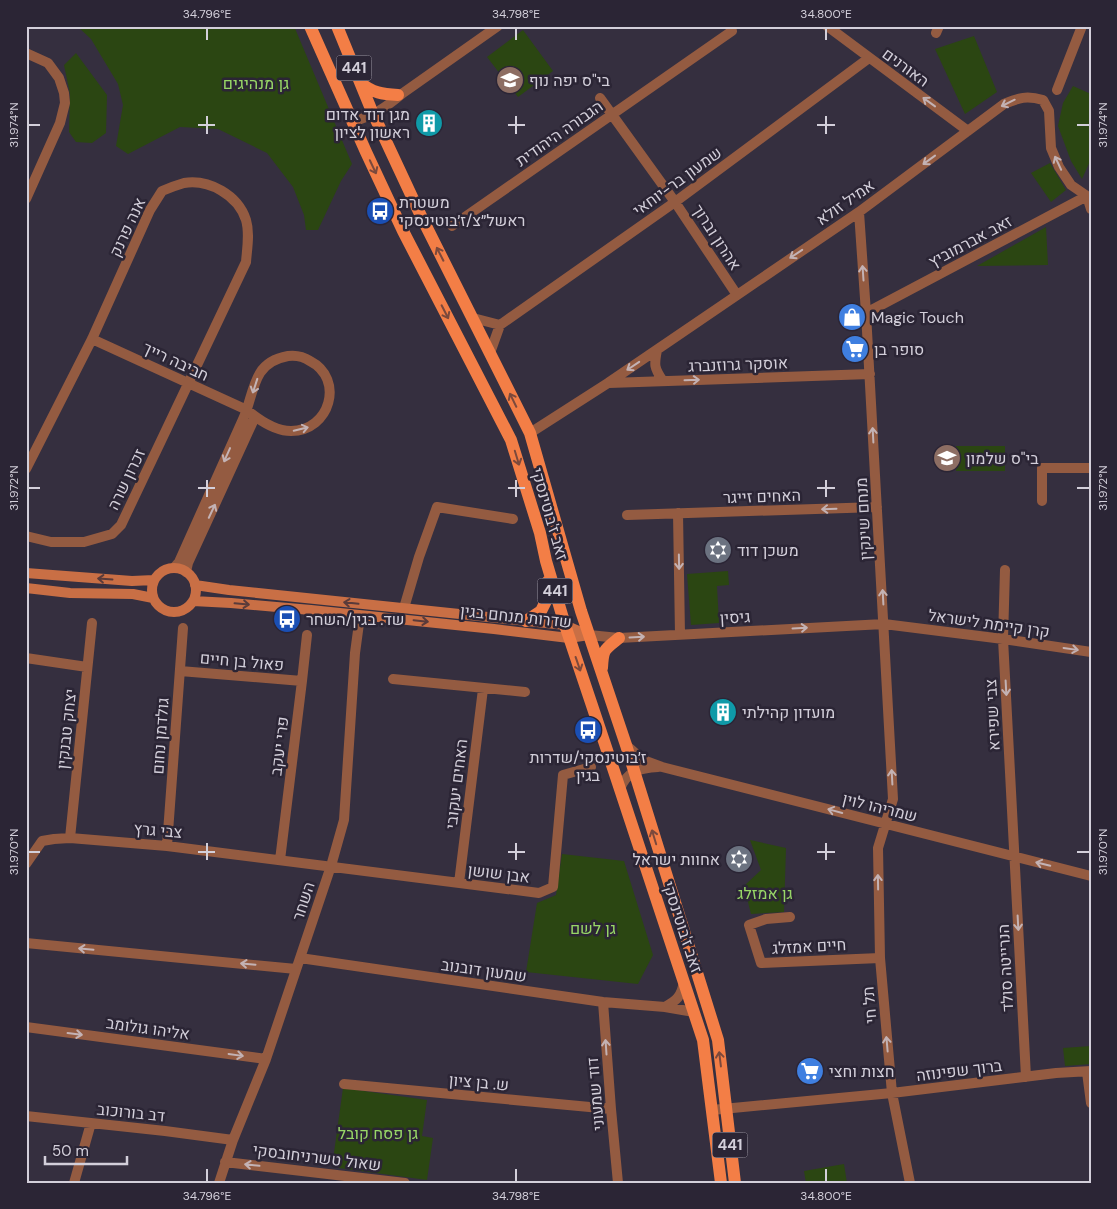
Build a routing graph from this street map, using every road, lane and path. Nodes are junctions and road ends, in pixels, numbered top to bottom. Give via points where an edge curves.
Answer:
1 (310, 26) edge
2 (337, 26) edge
3 (498, 26) edge
4 (827, 26) edge
5 (1082, 26) edge
6 (732, 32) dead end
7 (26, 53) edge
8 (869, 58) junction
9 (360, 82) junction
10 (1057, 90) dead end
11 (400, 94) junction
12 (600, 98) dead end
13 (372, 112) junction
14 (612, 114) junction
15 (352, 122) junction
16 (968, 131) junction
17 (1089, 196) edge
18 (26, 199) edge
19 (676, 202) junction
20 (1091, 208) edge
21 (858, 212) junction
22 (452, 226) dead end
23 (737, 295) junction
24 (866, 313) junction
25 (473, 318) junction
26 (500, 325) junction
27 (92, 339) junction
28 (657, 350) junction
29 (490, 353) junction
30 (870, 374) junction
31 (663, 381) junction
32 (189, 383) junction
33 (608, 383) junction
34 (247, 410) junction
35 (255, 417) junction
36 (530, 433) junction
37 (1091, 468) edge
38 (26, 469) edge
39 (1042, 501) dead end
40 (877, 507) junction
41 (678, 513) junction
42 (628, 515) dead end
43 (513, 520) dead end
44 (26, 536) edge
45 (546, 561) junction
46 (174, 568) junction
47 (1004, 570) dead end
48 (186, 572) junction
49 (26, 573) edge
50 (154, 580) junction
51 (195, 585) junction
52 (26, 588) edge
53 (153, 598) junction
54 (193, 601) junction
55 (404, 608) junction
56 (360, 616) junction
57 (526, 621) junction
58 (92, 623) dead end
59 (884, 624) junction
60 (565, 625) junction
61 (183, 628) dead end
62 (307, 635) dead end
63 (589, 635) junction
64 (680, 635) junction
65 (569, 638) junction
66 (619, 638) junction
67 (1003, 639) junction
68 (1091, 652) edge
69 (26, 658) edge
70 (70, 665) junction
71 (87, 667) junction
72 (180, 671) junction
73 (602, 673) junction
74 (393, 679) dead end
75 (302, 681) junction
76 (86, 683) junction
77 (482, 689) junction
78 (525, 692) dead end
79 (626, 745) junction
80 (591, 766) dead end
81 (662, 767) junction
82 (634, 772) junction
83 (620, 789) junction
84 (885, 824) junction
85 (70, 838) junction
86 (167, 846) junction
87 (1015, 857) junction
88 (280, 860) junction
89 (26, 864) edge
90 (331, 866) junction
91 (1091, 876) edge
92 (459, 883) junction
93 (790, 917) dead end
94 (26, 943) edge
95 (300, 958) junction
96 (880, 958) junction
97 (296, 969) junction
98 (684, 982) junction
99 (603, 1002) junction
100 (665, 1007) junction
101 (694, 1012) junction
102 (26, 1027) edge
103 (266, 1059) junction
104 (1089, 1072) edge
105 (1026, 1077) junction
106 (344, 1084) dead end
107 (892, 1093) junction
108 (1091, 1103) edge
109 (726, 1108) junction
110 (611, 1109) junction
111 (712, 1110) junction
112 (26, 1116) edge
113 (92, 1123) junction
114 (233, 1140) junction
115 (226, 1162) junction
116 (358, 1180) edge
117 (74, 1183) edge
118 (219, 1183) edge
119 (405, 1183) edge
120 (618, 1183) edge
121 (720, 1183) edge
122 (735, 1183) edge
123 (910, 1183) edge

1 - 15 main road, זאב ז'בוטינסקי / 441
2 - 9 main road, זאב ז'בוטינסקי / 441
3 - 11 street
4 - 8 street, האורנים
5 - 10 street
6 - 14 street, הגבורה היהודית
7 - 18 street via 48,63 59,78 65,103 60,123
16 -> 8 street, האורנים
8 - 19 street, שמעון בר-יוחאי
9 - 11 main road via 373,92
9 - 13 main road, זאב ז'בוטינסקי / 441
11 - 13 street
12 - 14 street, אהרון וברוך
13 - 15 street
25 -> 13 main road, זאב ז'בוטינסקי / 441
14 - 19 street, אהרון וברוך
14 - 22 street, הגבורה היהודית
15 -> 45 main road, זאב ז'בוטינסקי / 441 via 403,231 511,440
17 -> 16 street, אמיל זולא via 1071,185 1059,167 1051,148 1048,110 1043,100 1020,97 1004,104
16 -> 21 street, אמיל זולא
17 - 20 street
17 - 24 street, זאב אברמוביץ
19 - 23 street, אהרון וברוך
19 - 26 street, שמעון בר-יוחאי
21 -> 23 street, אמיל זולא
24 -> 21 street, מנחם שינקין
23 - 28 street, אמיל זולא
24 - 30 street, מנחם שינקין
25 - 26 street
25 - 29 main road, זאב ז'בוטינסקי / 441
26 - 29 street
27 - 32 street, חביבה רייך
27 - 32 street, אנה פרנק via 150,210 162,191 184,183 204,183 226,193 240,206 248,238 246,262
27 - 38 street
28 - 31 street via 656,371
28 -> 33 street, אמיל זולא
36 -> 29 main road, זאב ז'בוטינסקי / 441
31 -> 30 street, אוסקר גרוזנברג
40 -> 30 street, מנחם שינקין
31 - 33 street, אוסקר גרוזנברג
32 - 34 street, חביבה רייך
32 - 44 street, זכרון שרה via 121,525 112,534 84,542 51,542
33 - 36 street, אמיל זולא
34 - 35 street
35 -> 34 street via 278,429 290,431 312,425 327,407 330,393 324,372 305,358 280,357 260,372
34 -> 46 street
48 -> 35 street
36 - 63 main road, זאב ז'בוטינסקי / 441
37 - 39 street via 1042,468
40 -> 41 street, האחים זייגר
59 -> 40 street, מנחם שינקין
41 - 42 street, האחים זייגר
41 -> 64 street
43 - 55 street via 436,507
45 - 57 main road via 548,597 541,611
45 - 60 main road, זאב ז'בוטינסקי / 441
46 - 48 street
46 - 50 street via 162,571
47 - 67 street, צבי שפירא
48 - 51 street
50 -> 49 street
50 - 53 street
51 - 54 street
55 -> 51 street, שדרות מנחם בגין
52 - 53 street
53 - 54 street via 167,612 186,609
54 -> 56 street, שדרות מנחם בגין
55 - 57 street, שדרות מנחם בגין
56 -> 65 street, שדרות מנחם בגין
56 - 90 street, השחר via 344,820
57 - 60 street, שדרות מנחם בגין
58 - 71 street, יצחק טבנקין
64 -> 59 street, גיסין
59 - 67 street, קרן קיימת לישראל
84 -> 59 street, מנחם שינקין via 893,799
60 - 63 street, שדרות מנחם בגין
60 - 65 main road, זאב ז'בוטינסקי / 441
61 - 72 street, גולדמן נחום
62 - 75 street, פרי יעקב
63 - 65 street, שדרות מנחם בגין
63 - 66 street, גיסין
63 - 73 main road, זאב ז'בוטינסקי / 441
66 -> 64 street, גיסין
65 -> 83 main road, זאב ז'בוטינסקי / 441
66 - 73 main road via 603,654
67 -> 68 street, קרן קיימת לישראל
67 -> 87 street, צבי שפירא
69 - 70 street
70 - 71 street
70 - 76 street via 78,669
71 - 76 street, יצחק טבנקין
72 - 75 street, פאול בן חיים
72 - 86 street, גולדמן נחום
73 - 79 main road, זאב ז'בוטינסקי / 441
74 - 77 street
75 - 88 street, פרי יעקב
76 - 85 street, יצחק טבנקין
77 - 78 street
77 - 92 street, האחים יעקובי
79 - 81 street, שמריהו לוין via 643,760
79 - 82 main road, זאב ז'בוטינסקי / 441
80 - 92 street, אבן שושן via 563,775 553,887 540,893
81 - 82 street, שמריהו לוין
84 -> 81 street, שמריהו לוין
82 - 83 street via 624,780
109 -> 82 main road, זאב ז'בוטינסקי / 441 via 718,1040
83 - 98 main road, זאב ז'בוטינסקי / 441
84 - 87 street, שמריהו לוין
96 -> 84 street, תל חי via 878,848
85 - 86 street, צבי גרץ
85 - 89 street, צבי גרץ via 42,841
86 - 88 street, צבי גרץ
91 -> 87 street, שמריהו לוין
87 -> 105 street, הנרייטה סולד
88 - 90 street, צבי גרץ
90 - 92 street, אבן שושן
90 - 95 street, השחר
93 - 96 street, חיים אמזלג via 766,919 750,925 761,964
97 -> 94 street
95 - 97 street, השחר
95 - 99 street, שמעון דובנוב
107 -> 96 street, תל חי
97 - 103 street, השחר
98 - 100 street via 676,1001
98 - 101 main road, זאב ז'בוטינסקי / 441
99 - 100 street, שמעון דובנוב
110 -> 99 street, דוד שמעוני
100 - 101 street, שמעון דובנוב
101 - 111 main road, זאב ז'בוטינסקי / 441 via 703,1040
102 -> 103 street, אליהו גולומב
103 - 114 street, השחר
104 - 105 street, ברוך שפינוזה
104 - 108 street
105 - 107 street, ברוך שפינוזה
106 - 110 street, ש. בן ציון
107 - 109 street, ברוך שפינוזה
107 - 123 street, תל חי
109 - 111 street, ברוך שפינוזה
109 - 122 main road, זאב ז'בוטינסקי / 441
110 - 120 street, דוד שמעוני
111 - 121 main road, זאב ז'בוטינסקי / 441
112 - 113 street, דב בורוכוב
113 - 114 street, דב בורוכוב
113 - 117 street
114 - 115 street, השחר
116 -> 115 street, שאול טשרניחובסקי
115 - 118 street, השחר
116 - 119 street, שאול טשרניחובסקי

